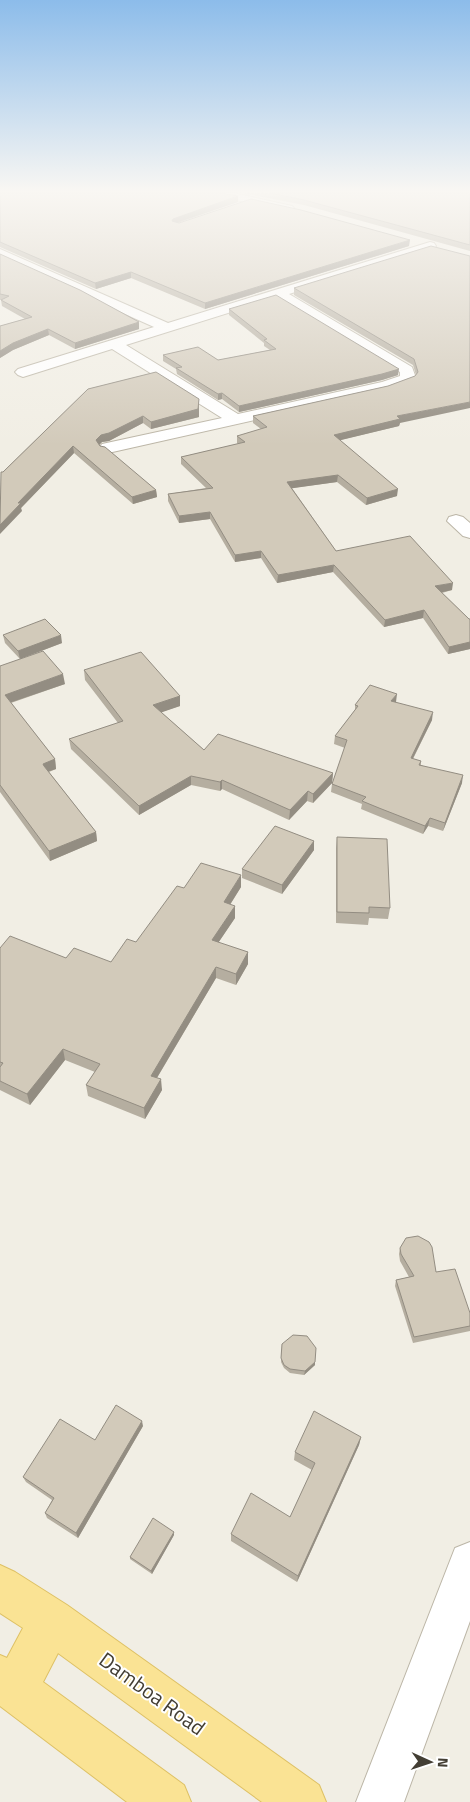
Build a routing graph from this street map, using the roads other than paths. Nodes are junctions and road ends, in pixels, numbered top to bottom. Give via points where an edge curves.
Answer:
1 (54, 277) edge
2 (332, 277) edge
3 (277, 293) junction
4 (166, 327) junction
5 (113, 343) junction
6 (23, 372) dead end
7 (235, 419) junction
8 (108, 448) edge
9 (470, 1563) edge
10 (0, 1587) edge
11 (50, 1621) junction
12 (7, 1683) edge
13 (167, 1802) edge
14 (302, 1802) edge
15 (380, 1802) edge

1 - 4 street
2 - 3 street
3 - 4 street
3 - 7 street via 407,370 408,378 387,386
4 - 5 street
5 - 6 street
5 - 7 street
7 - 8 street
9 - 15 street
10 - 11 main road, Damboa Road
11 - 12 main road
11 - 14 main road, Damboa Road
12 - 13 main road

